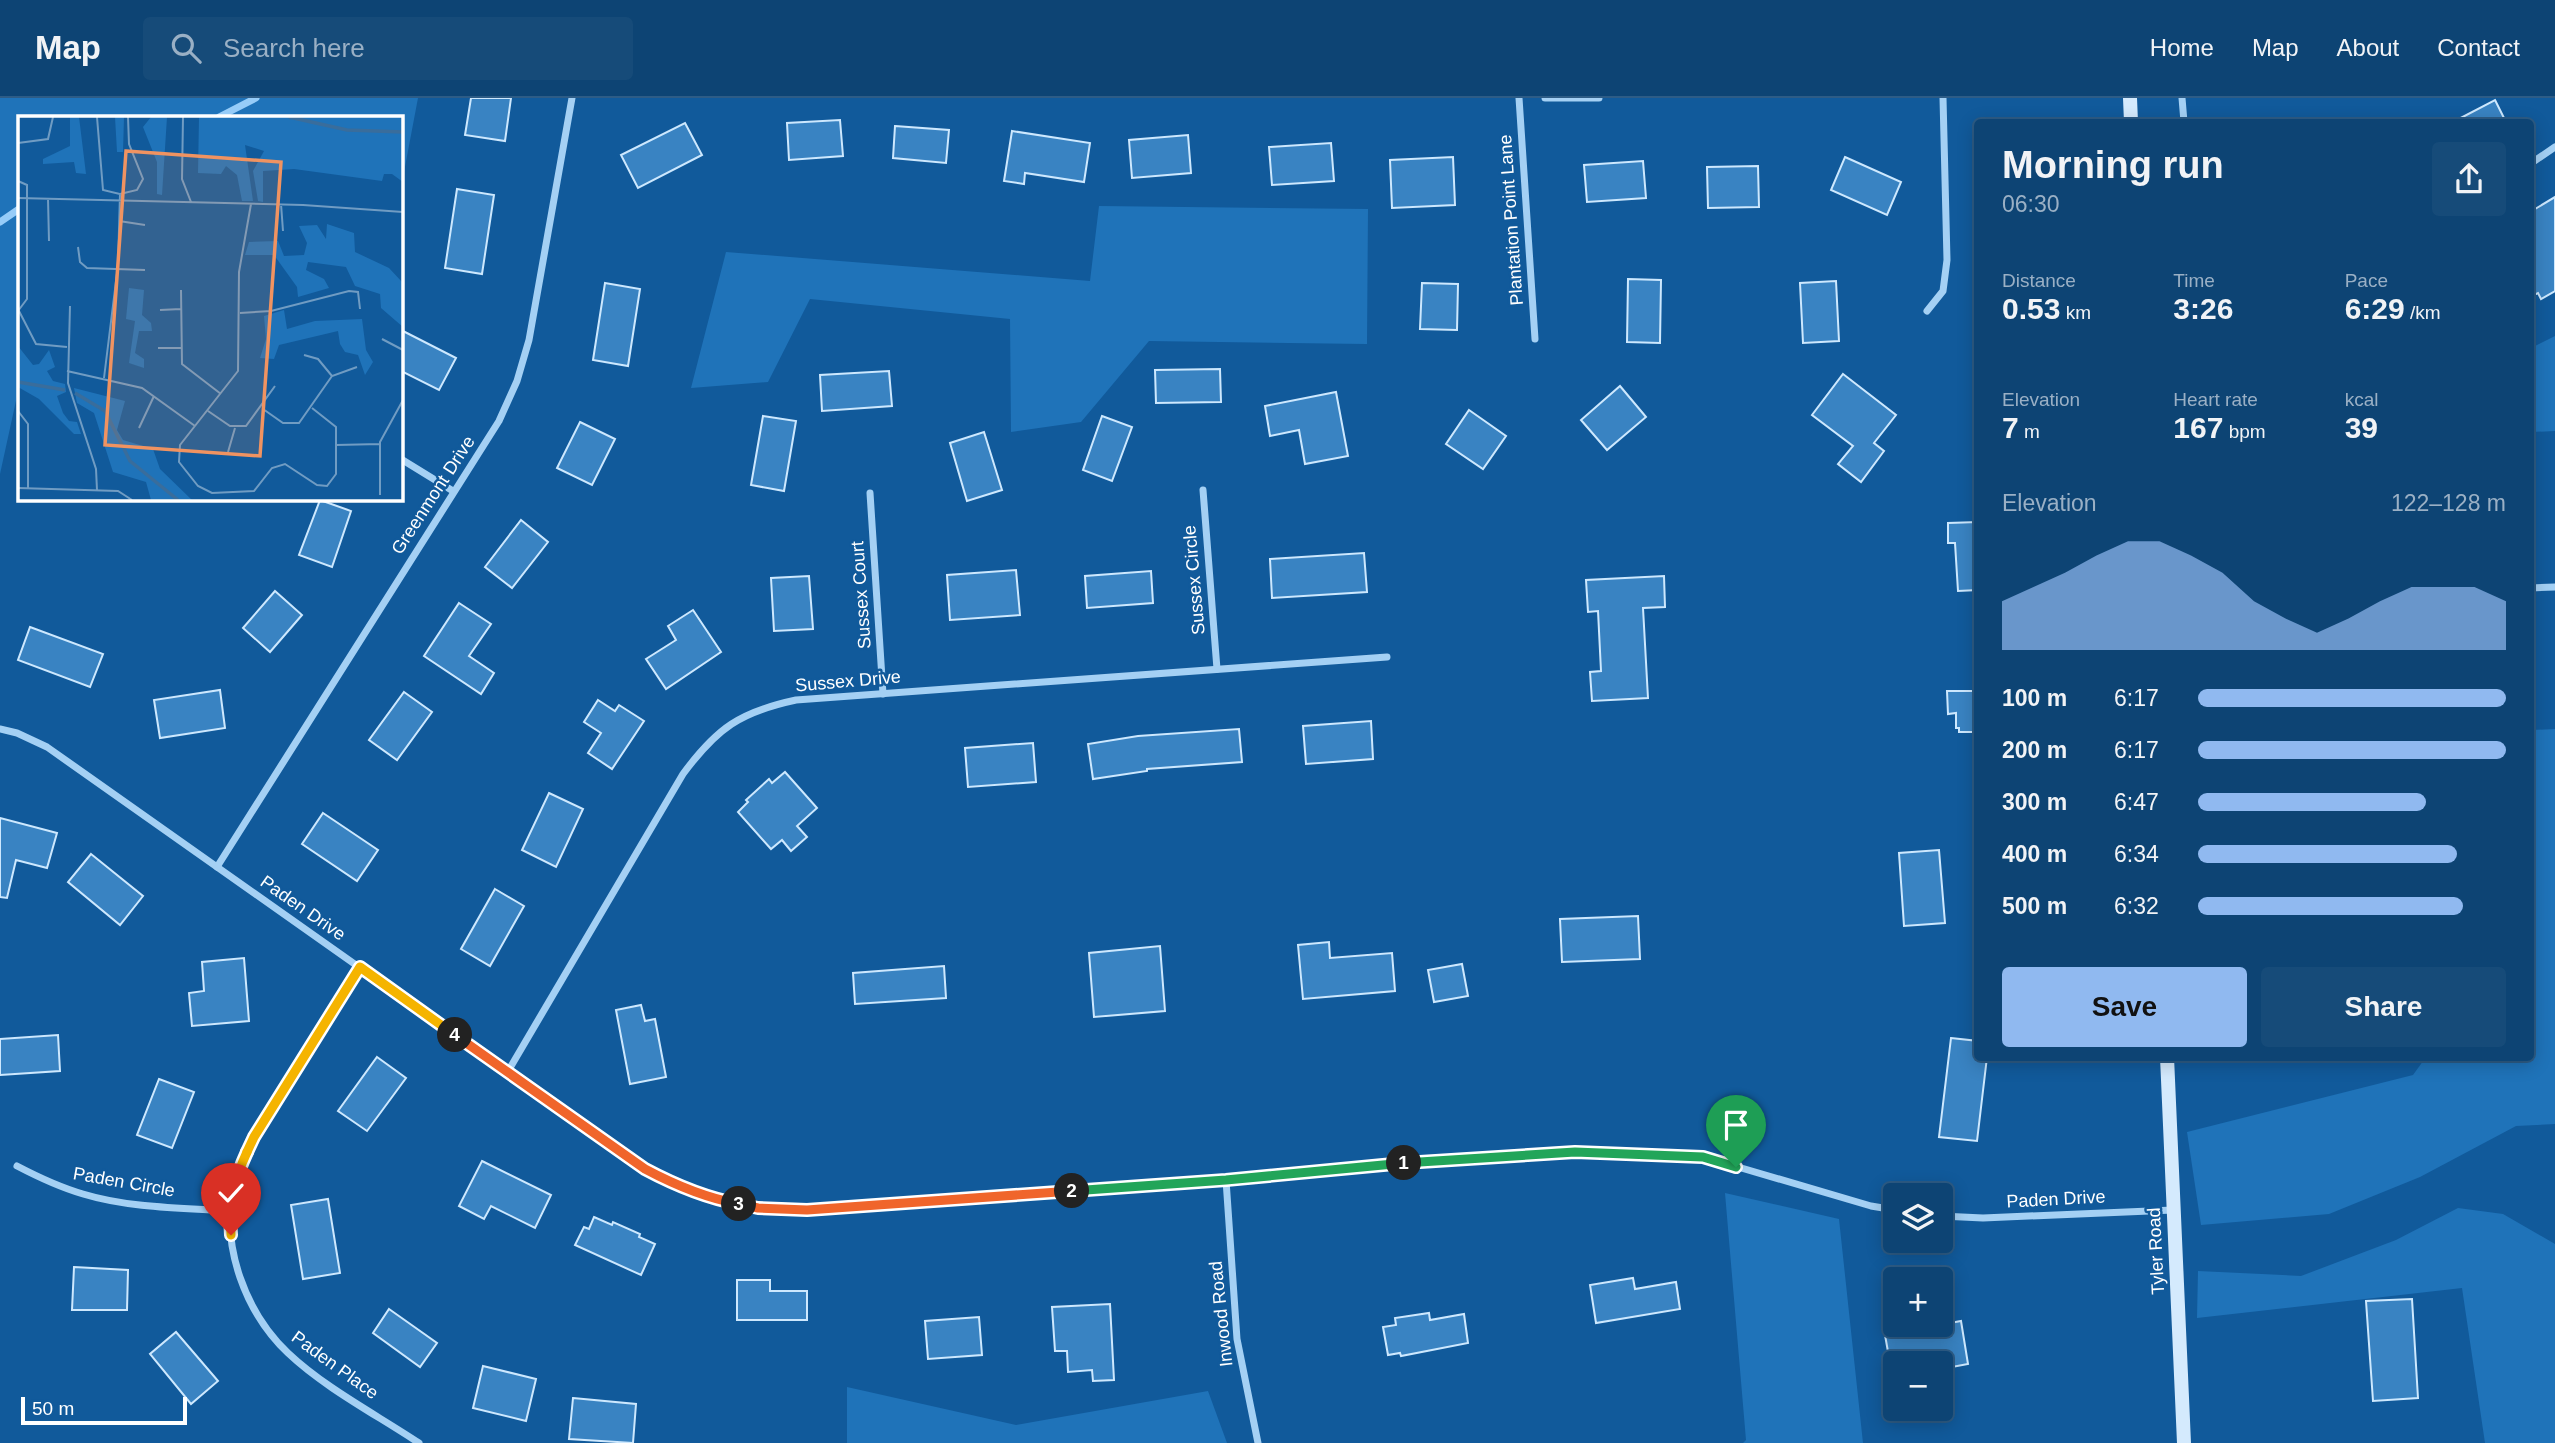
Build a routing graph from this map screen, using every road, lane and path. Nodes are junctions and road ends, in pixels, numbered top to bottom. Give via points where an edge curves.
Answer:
1 (572, 98) edge
2 (1519, 98) edge
3 (1545, 98) edge
4 (1599, 98) edge
5 (1943, 98) edge
6 (2130, 98) edge
7 (2182, 98) edge
8 (2131, 119) edge
9 (2184, 119) edge
10 (2555, 147) edge
11 (2534, 161) edge
12 (1927, 311) dead end
13 (1535, 340) dead end
14 (402, 460) edge
15 (1203, 490) dead end
16 (453, 491) junction
17 (870, 493) dead end
18 (2555, 587) edge
19 (2534, 589) edge
20 (1387, 657) dead end
21 (1217, 669) junction
22 (883, 694) junction
23 (0, 729) edge
24 (216, 867) junction
25 (360, 967) junction
26 (2167, 1061) edge
27 (507, 1073) junction
28 (17, 1166) dead end
29 (1226, 1180) junction
30 (1883, 1208) edge
31 (2173, 1210) junction
32 (230, 1211) junction
33 (1953, 1217) edge
34 (409, 1440) edge
35 (419, 1443) edge
36 (1258, 1443) edge
37 (2184, 1443) edge

1 - 16 street, Greenmont Drive via 529,340 517,381 499,421
2 - 13 street, Plantation Point Lane
3 - 4 street
5 - 12 street via 1947,260 1943,291
6 - 8 street
7 - 9 street
10 - 11 street
14 - 16 street
15 - 21 street, Sussex Circle
16 - 24 street, Greenmont Drive
17 - 22 street, Sussex Court
18 - 19 street
20 - 21 street, Sussex Drive
21 - 22 street, Sussex Drive
22 - 27 street, Sussex Drive via 770,706 724,728 702,750 683,774
23 - 24 street, Paden Drive via 47,747
24 - 25 street, Paden Drive
25 - 27 street, Paden Drive
25 - 32 street, Paden Place via 254,1137 237,1176
26 - 31 street, Tyler Road
27 - 29 street, Paden Drive via 669,1182 758,1208 807,1210
28 - 32 street, Paden Circle via 86,1195
29 - 30 street, Paden Drive via 1575,1152 1668,1154 1703,1157
29 - 36 street, Inwood Road via 1237,1339
31 - 33 street, Paden Drive
31 - 37 street, Tyler Road
32 - 34 street, Paden Place via 238,1270 249,1301 274,1340 316,1376
34 - 35 street, Paden Place

